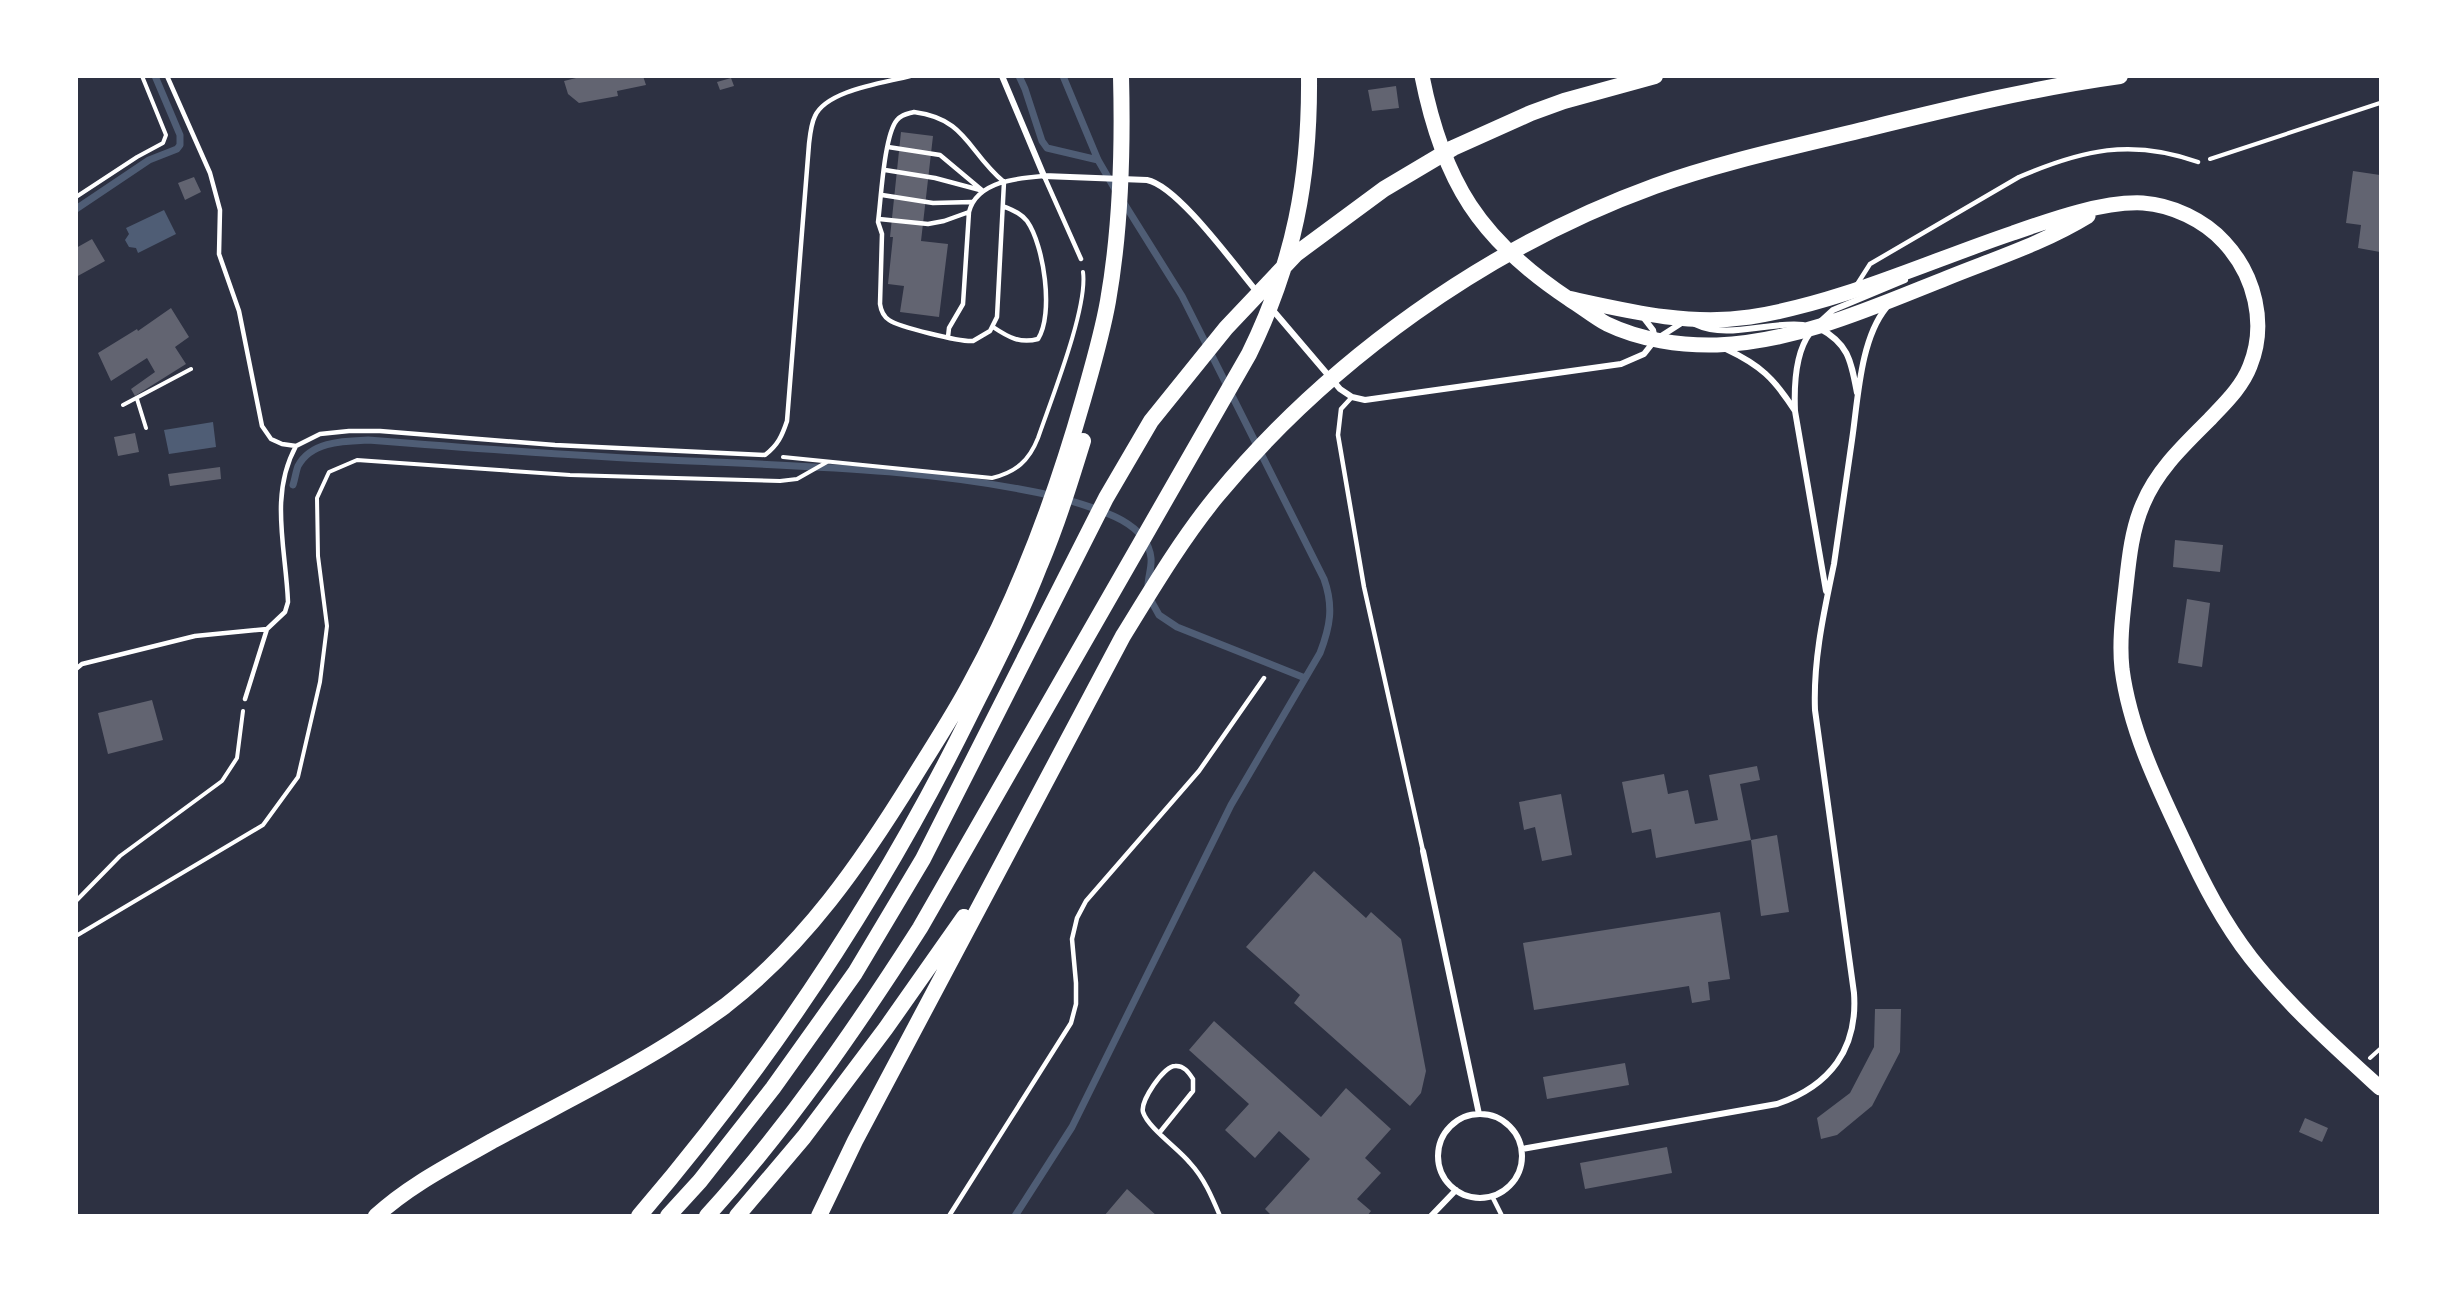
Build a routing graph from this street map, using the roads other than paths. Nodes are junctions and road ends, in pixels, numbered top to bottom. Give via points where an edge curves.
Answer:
1 (167, 76) edge
2 (910, 76) edge
3 (1002, 76) edge
4 (1121, 76) edge
5 (1131, 76) edge
6 (1309, 76) edge
7 (1422, 76) edge
8 (1655, 76) edge
9 (2120, 76) edge
10 (888, 147) junction
11 (2198, 162) road end
12 (885, 170) junction
13 (1044, 176) junction
14 (1004, 182) junction
15 (983, 191) junction
16 (882, 195) junction
17 (972, 202) junction
18 (1003, 206) junction
19 (2101, 208) junction
20 (969, 212) junction
21 (879, 219) junction
22 (1975, 245) junction
23 (1080, 259) road end
24 (1854, 289) junction
25 (1568, 298) junction
26 (1892, 300) junction
27 (1638, 313) junction
28 (1687, 320) junction
29 (993, 327) junction
30 (1816, 327) junction
31 (948, 337) junction
32 (1655, 340) junction
33 (1717, 345) junction
34 (1352, 397) junction
35 (1858, 399) junction
36 (1795, 411) junction
37 (296, 446) junction
38 (1035, 563) junction
39 (1826, 594) junction
40 (267, 629) junction
41 (76, 669) edge
42 (1264, 678) dead end
43 (245, 699) road end
44 (1423, 851) joint
45 (1004, 860) junction
46 (2380, 1088) edge
47 (1479, 1114) junction
48 (1160, 1132) junction
49 (1522, 1149) junction
50 (1456, 1190) junction
51 (1492, 1196) junction
52 (376, 1215) edge
53 (639, 1215) edge
54 (668, 1215) edge
55 (707, 1215) edge
56 (737, 1215) edge
57 (819, 1215) edge
58 (949, 1215) edge
59 (1220, 1215) edge
60 (1431, 1215) edge
61 (1502, 1215) edge

1 - 37 lane via 210,173 220,210 219,254 239,311 262,426 271,439
2 - 37 lane via 843,94 824,103 814,117 808,144 787,421 775,448 765,455 349,430 320,434
3 - 13 street
4 - 38 highway via 1122,175 1107,302
5 - 38 highway via 1131,176 1117,308 1084,438
6 - 55 highway via 1307,161 1295,228 1283,273 1248,354 941,892 864,1016 751,1165
7 - 25 main road via 1439,144 1468,202 1512,256
8 - 54 highway via 1553,105 1453,148 1384,189 1325,232 1296,254 1260,291 1172,394 1128,459 923,859 842,992 766,1097
9 - 45 highway via 2006,96 1697,172 1653,187 1522,245 1443,293 1305,402 1215,499 1175,553 1123,636
10 - 12 lane
10 - 14 lane via 893,126 905,114 936,116 957,128
10 - 15 lane via 940,156
11 - 24 lane via 2138,148 2103,150 2042,167 1870,264
12 - 15 lane
12 - 16 lane
13 - 14 lane
13 - 23 lane
13 - 34 street via 1147,180 1160,184 1183,204 1340,389
14 - 15 lane
14 - 18 lane
15 - 17 lane
16 - 17 lane via 933,203
16 - 21 lane
17 - 20 lane
18 - 29 lane via 997,317
18 - 29 lane via 1021,215 1032,231 1042,268 1045,320 1038,339 1029,342 1011,338
19 - 22 main road via 2056,218
19 - 26 main road via 2043,238
19 - 46 main road via 2133,203 2157,205 2206,226 2226,244 2244,271 2255,298 2258,321 2256,346 2247,373 2226,402 2160,472 2137,520 2127,573 2121,644 2132,717 2203,883 2237,939 2289,1001
20 - 21 lane via 928,224
20 - 31 lane via 963,304
21 - 31 lane via 882,312 892,322
22 - 24 main road
22 - 30 street via 1966,257 1833,310
24 - 28 main road via 1760,315
25 - 27 main road
25 - 32 main road via 1607,324
26 - 30 main road
26 - 35 street via 1880,315 1868,345
27 - 28 main road
27 - 32 street via 1651,326
28 - 30 street via 1714,331 1783,324
28 - 32 street
29 - 31 lane via 973,341
30 - 33 main road
30 - 35 street via 1836,338 1849,356
30 - 36 street via 1802,350
32 - 33 main road
32 - 34 street via 1644,354 1621,364 1372,399
33 - 36 street via 1761,368 1776,382
34 - 44 lane via 1341,409 1340,447 1364,587
35 - 39 street via 1834,564
36 - 39 street
37 - 40 lane via 282,483 288,602 285,612
38 - 52 highway via 970,686 882,830 841,889 781,957 727,1004 652,1055 428,1177
38 - 53 highway via 1006,644 880,882 793,1017
39 - 49 street via 1815,671 1815,710 1854,993 1854,1023 1844,1053 1810,1089 1777,1104
40 - 41 lane via 195,636 82,664
40 - 43 lane
42 - 58 lane via 1199,771 1086,901 1072,939 1076,1004 1071,1023
44 - 47 street
45 - 56 highway via 886,1028 804,1137
45 - 57 highway
47 - 49 street via 1502,1120
47 - 50 street via 1454,1123 1440,1145 1441,1171
48 - 48 lane via 1194,1091 1193,1079 1182,1067 1174,1065 1168,1069 1144,1098 1143,1111
48 - 59 lane via 1200,1175
49 - 51 street via 1516,1179
50 - 51 street via 1469,1196
50 - 60 street
51 - 61 lane

